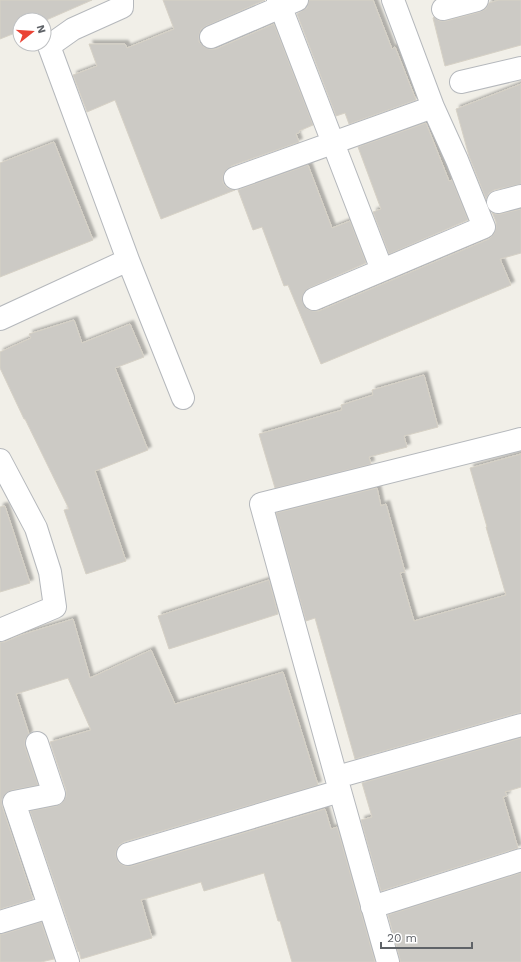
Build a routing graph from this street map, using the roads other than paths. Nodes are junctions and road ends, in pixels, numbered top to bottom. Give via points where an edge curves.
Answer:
1 (122, 0) edge
2 (393, 0) edge
3 (477, 0) edge
4 (285, 2) edge
5 (443, 9) dead end
6 (211, 37) dead end
7 (521, 68) edge
8 (461, 82) dead end
9 (433, 107) junction
10 (333, 143) junction
11 (235, 178) dead end
12 (521, 196) edge
13 (498, 202) dead end
14 (128, 260) junction
15 (382, 270) junction
16 (314, 299) dead end
17 (0, 319) edge
18 (182, 398) dead end
19 (521, 439) edge
20 (0, 460) edge
21 (0, 630) edge
22 (521, 725) edge
23 (37, 743) dead end
24 (338, 784) junction
25 (7, 804) edge
26 (128, 854) dead end
27 (521, 860) edge
28 (49, 907) junction
29 (372, 907) junction
30 (0, 922) edge
31 (68, 962) edge
32 (388, 962) edge

1 - 14 street via 122,7 73,29 49,46
2 - 9 street
3 - 5 street
4 - 6 street
4 - 10 street
7 - 8 street
9 - 10 street
9 - 15 street via 484,227
10 - 11 street
10 - 15 street
12 - 13 street
14 - 17 street
14 - 18 street
15 - 16 street
19 - 24 street via 261,504
20 - 21 street via 36,528 50,572 55,607
22 - 24 street
23 - 25 street via 54,794
24 - 26 street
24 - 29 street
25 - 28 street
27 - 29 street
28 - 30 street
28 - 31 street
29 - 32 street

